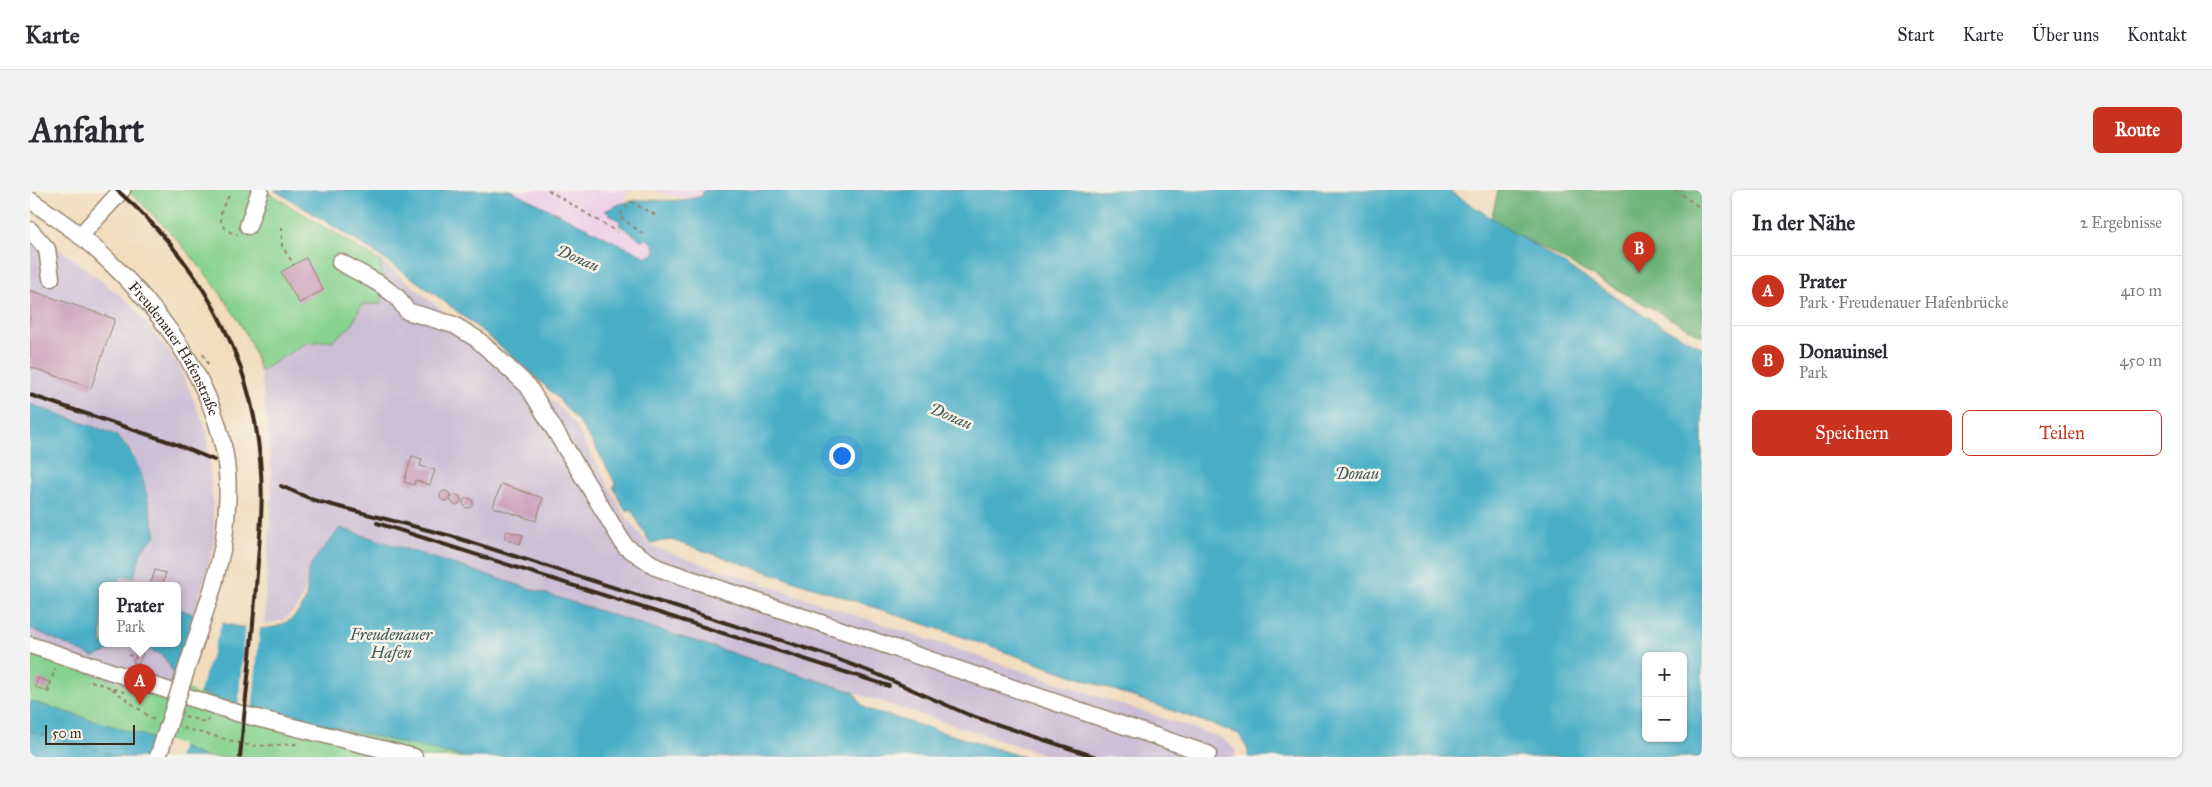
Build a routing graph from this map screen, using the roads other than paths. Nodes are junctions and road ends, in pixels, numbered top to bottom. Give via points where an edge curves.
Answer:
1 (122, 190) edge
2 (260, 190) edge
3 (30, 200) edge
4 (248, 226) dead end
5 (30, 230) edge
6 (80, 236) junction
7 (340, 262) dead end
8 (51, 278) dead end
9 (30, 645) edge
10 (1208, 754) dead end
11 (158, 757) edge
12 (414, 757) edge

1 - 6 street
2 - 4 street
3 - 6 street, Freudenauer Hafenstraße
5 - 8 street via 47,248
6 - 11 street, Freudenauer Hafenstraße, bridge via 137,292 185,352 204,388 225,457 228,497 223,546 213,587
7 - 10 street via 380,284 397,297 407,311 454,325 477,339 528,386 625,546 658,568
9 - 12 street via 236,713

